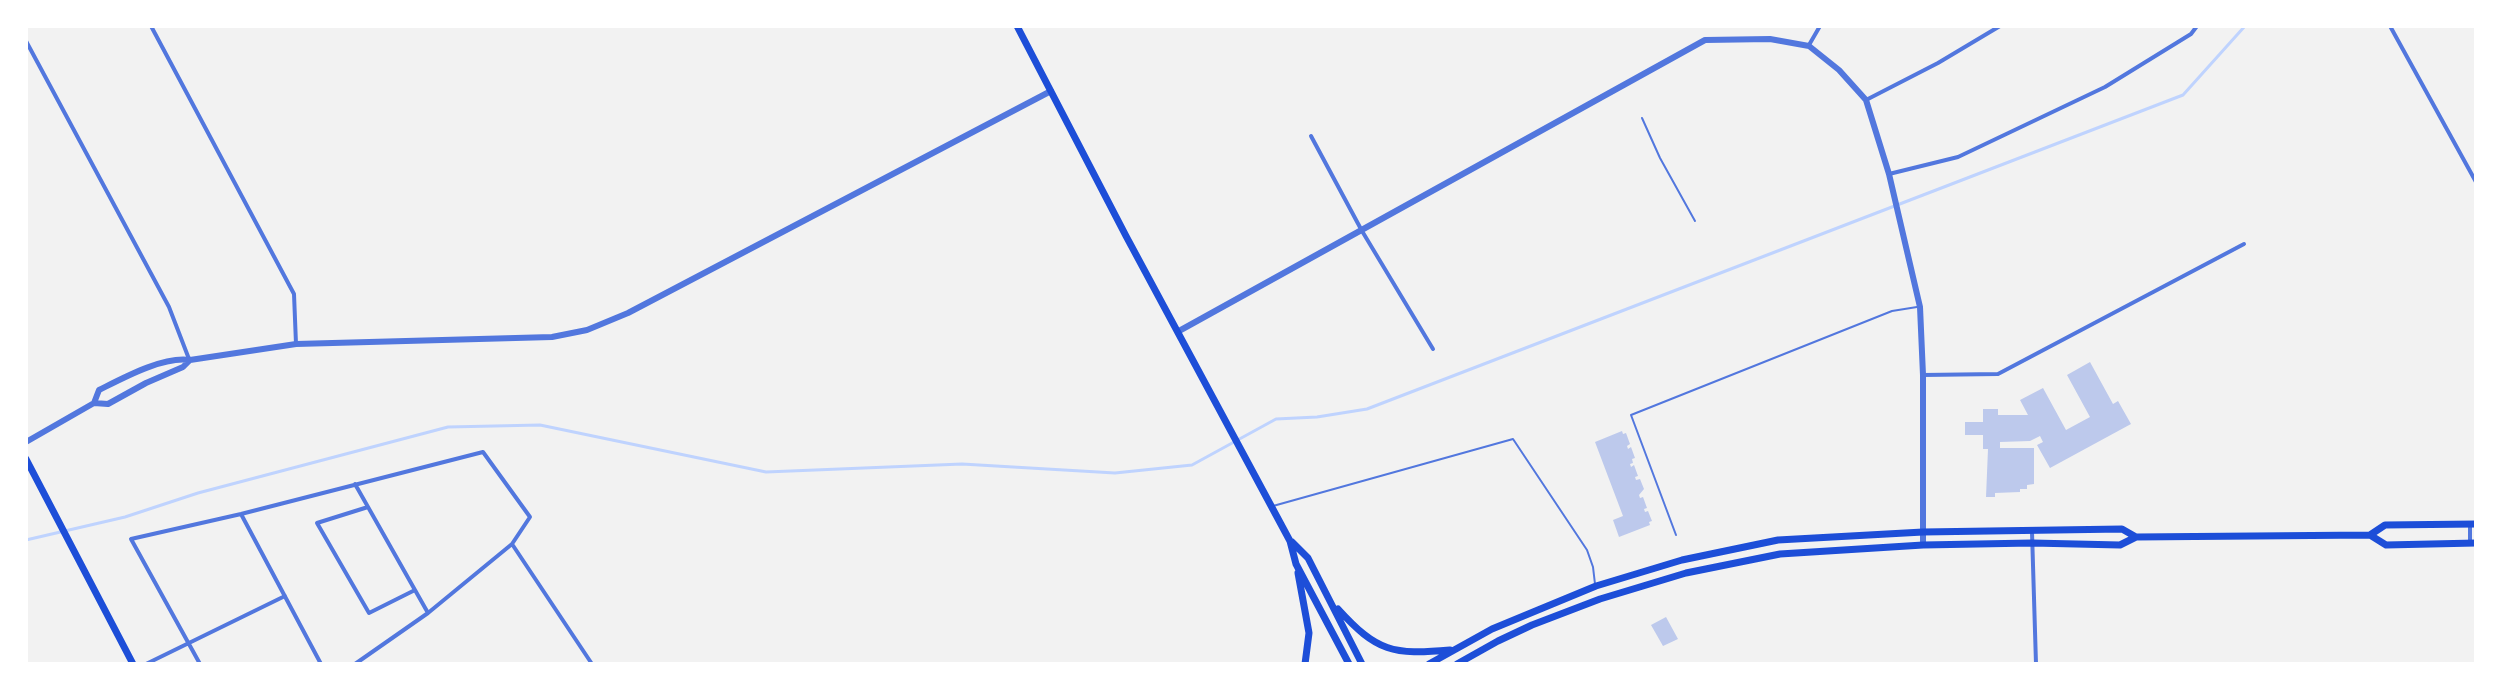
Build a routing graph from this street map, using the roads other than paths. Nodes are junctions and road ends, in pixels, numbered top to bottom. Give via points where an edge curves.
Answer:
1 (151, 26) edge
2 (1017, 26) edge
3 (1820, 26) edge
4 (2000, 26) edge
5 (2197, 26) edge
6 (2390, 26) edge
7 (26, 41) edge
8 (1809, 46) junction
9 (1051, 91) junction
10 (1866, 100) junction
11 (1642, 118) dead end
12 (1311, 136) dead end
13 (1889, 174) junction
14 (2476, 182) edge
15 (1695, 221) dead end
16 (1362, 231) junction
17 (2244, 244) dead end
18 (1920, 307) junction
19 (1179, 331) junction
20 (296, 344) junction
21 (1433, 349) dead end
22 (190, 360) junction
23 (1923, 375) junction
24 (94, 403) junction
25 (26, 442) edge
26 (26, 459) edge
27 (355, 484) junction
28 (1272, 506) junction
29 (368, 507) junction
30 (241, 514) junction
31 (2473, 524) edge
32 (2032, 530) junction
33 (1923, 532) junction
34 (1676, 535) dead end
35 (2370, 535) junction
36 (2136, 537) junction
37 (1290, 541) junction
38 (2032, 543) junction
39 (2473, 543) edge
40 (512, 544) junction
41 (1923, 545) junction
42 (1296, 564) junction
43 (1596, 586) junction
44 (415, 590) junction
45 (285, 596) junction
46 (1333, 604) junction
47 (428, 613) junction
48 (1505, 623) junction
49 (1510, 635) junction
50 (189, 643) junction
51 (1456, 649) junction
52 (133, 664) edge
53 (146, 664) edge
54 (200, 664) edge
55 (321, 664) edge
56 (355, 664) edge
57 (592, 664) edge
58 (1305, 664) edge
59 (1349, 664) edge
60 (1362, 664) edge
61 (1429, 664) edge
62 (1457, 664) edge
63 (2036, 664) edge

1 - 20 street via 294,294
2 - 9 main road
3 - 8 street
4 - 10 street
5 - 13 street via 2105,87 1958,157
6 - 14 street
7 - 22 street via 169,307
8 - 10 street
8 - 16 street via 1770,39 1705,40
9 - 19 main road
9 - 20 street via 587,330 552,337
10 - 13 street
11 - 15 lane
12 - 16 street
13 - 18 street
16 - 19 street
16 - 21 street
17 - 23 street via 1998,374
18 - 23 street
18 - 34 lane via 1892,311 1631,415
19 - 28 main road
20 - 22 street
22 - 24 street via 108,404
22 - 24 street via 161,363 113,383 99,390
23 - 33 street
24 - 25 street
26 - 52 main road
27 - 29 street
27 - 30 street
27 - 40 street via 483,452 530,517
28 - 37 main road
28 - 43 lane via 1513,439 1587,550
29 - 44 street
29 - 44 street via 317,523 369,613
30 - 45 street
30 - 50 street via 131,539
31 - 35 main road via 2385,525
31 - 39 street
32 - 33 main road
32 - 36 main road via 2122,529
32 - 38 street
33 - 41 street
33 - 43 main road via 1778,540 1682,560
35 - 36 main road
35 - 39 main road via 2386,545
36 - 38 main road via 2120,545
37 - 42 main road
37 - 46 main road via 1308,558
38 - 41 main road
38 - 63 street
40 - 47 street
40 - 57 street
41 - 49 main road via 1780,554 1686,573 1600,599
42 - 58 main road via 1307,615
42 - 59 main road
43 - 48 main road
44 - 47 street
45 - 50 street
45 - 55 street
46 - 51 main road via 1359,632 1386,648
46 - 60 main road
47 - 56 street
48 - 49 main road
48 - 51 main road
49 - 62 main road
50 - 53 street
50 - 54 street
51 - 61 main road

